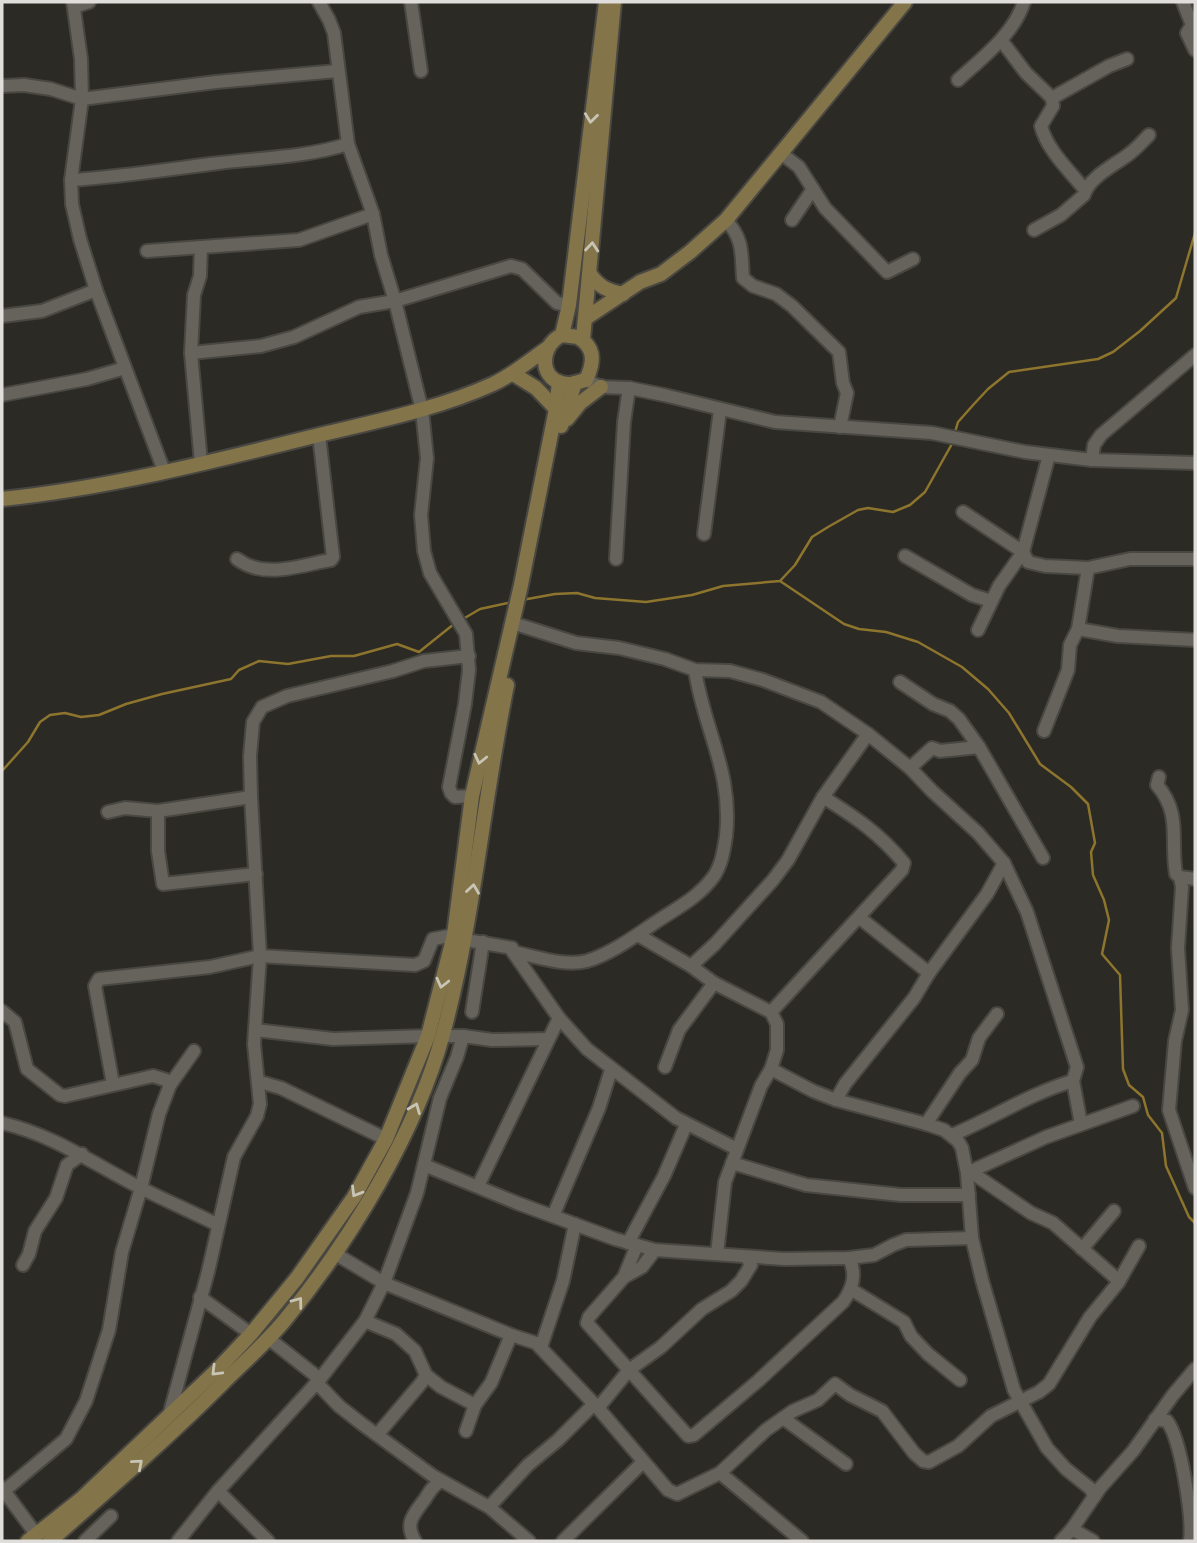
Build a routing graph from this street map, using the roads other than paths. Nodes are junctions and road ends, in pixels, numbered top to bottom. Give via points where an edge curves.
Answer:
1 (89, 2) edge
2 (319, 2) edge
3 (411, 2) edge
4 (606, 2) edge
5 (614, 2) edge
6 (905, 2) edge
7 (1024, 2) edge
8 (1183, 2) edge
9 (73, 4) edge
10 (1192, 19) edge
11 (1001, 40) junction
12 (1195, 50) edge
13 (1127, 59) dead end
14 (337, 71) junction
15 (421, 71) dead end
16 (958, 80) dead end
17 (2, 86) edge
18 (1052, 98) junction
19 (82, 99) junction
20 (1149, 135) dead end
21 (348, 144) junction
22 (782, 154) junction
23 (71, 180) junction
24 (813, 189) junction
25 (1085, 190) junction
26 (373, 215) junction
27 (726, 220) junction
28 (792, 220) dead end
29 (1034, 230) dead end
30 (201, 247) junction
31 (147, 251) dead end
32 (913, 259) dead end
33 (590, 274) junction
34 (649, 280) junction
35 (96, 290) junction
36 (623, 294) junction
37 (395, 301) junction
38 (568, 307) junction
39 (2, 316) edge
40 (585, 328) junction
41 (562, 335) junction
42 (546, 349) junction
43 (191, 354) junction
44 (1195, 355) edge
45 (125, 368) junction
46 (1190, 370) edge
47 (547, 371) junction
48 (513, 373) junction
49 (580, 381) junction
50 (559, 382) junction
51 (601, 387) junction
52 (629, 388) junction
53 (2, 395) edge
54 (556, 409) junction
55 (422, 410) junction
56 (720, 410) junction
57 (840, 428) junction
58 (559, 432) junction
59 (319, 435) junction
60 (1049, 455) junction
61 (1092, 460) junction
62 (201, 463) junction
63 (1195, 463) edge
64 (164, 471) junction
65 (2, 499) edge
66 (963, 512) dead end
67 (704, 534) dead end
68 (1023, 552) junction
69 (905, 556) dead end
70 (237, 559) dead end
71 (616, 559) dead end
72 (1195, 559) edge
73 (1088, 568) junction
74 (524, 588) junction
75 (991, 601) junction
76 (517, 623) junction
77 (1078, 629) junction
78 (978, 630) dead end
79 (1195, 640) edge
80 (469, 656) junction
81 (695, 670) junction
82 (900, 682) dead end
83 (1044, 731) dead end
84 (868, 734) junction
85 (979, 747) junction
86 (910, 768) junction
87 (1159, 777) dead end
88 (471, 796) junction
89 (251, 797) junction
90 (823, 797) junction
91 (158, 811) junction
92 (108, 812) dead end
93 (1043, 858) dead end
94 (1004, 863) junction
95 (256, 874) junction
96 (1186, 881) edge
97 (860, 918) junction
98 (638, 935) junction
99 (460, 938) junction
100 (483, 942) junction
101 (513, 952) junction
102 (260, 956) junction
103 (691, 966) junction
104 (929, 972) junction
105 (714, 983) junction
106 (2, 1011) edge
107 (472, 1012) dead end
108 (771, 1012) junction
109 (997, 1014) dead end
110 (559, 1018) junction
111 (255, 1030) junction
112 (435, 1036) junction
113 (463, 1036) junction
114 (547, 1040) junction
115 (194, 1051) dead end
116 (665, 1067) dead end
117 (771, 1069) junction
118 (611, 1070) junction
119 (1073, 1081) junction
120 (260, 1082) junction
121 (113, 1084) junction
122 (170, 1085) junction
123 (836, 1100) junction
124 (1133, 1106) dead end
125 (2, 1123) edge
126 (926, 1124) junction
127 (1081, 1124) junction
128 (686, 1125) junction
129 (952, 1135) junction
130 (386, 1139) junction
131 (737, 1149) junction
132 (82, 1154) junction
133 (732, 1163) junction
134 (424, 1165) junction
135 (969, 1172) junction
136 (478, 1186) junction
137 (141, 1188) junction
138 (1195, 1188) edge
139 (969, 1195) junction
140 (1114, 1211) dead end
141 (553, 1216) junction
142 (575, 1224) junction
143 (218, 1225) junction
144 (972, 1238) junction
145 (632, 1244) junction
146 (1139, 1246) dead end
147 (1082, 1248) junction
148 (655, 1250) junction
149 (334, 1253) junction
150 (717, 1254) junction
151 (747, 1258) junction
152 (849, 1258) junction
153 (23, 1265) dead end
154 (624, 1277) junction
155 (1118, 1280) junction
156 (384, 1283) junction
157 (852, 1290) junction
158 (200, 1297) junction
159 (365, 1321) junction
160 (251, 1334) junction
161 (512, 1335) junction
162 (268, 1338) junction
163 (541, 1347) junction
164 (1195, 1369) edge
165 (629, 1370) junction
166 (426, 1375) junction
167 (960, 1380) dead end
168 (318, 1381) junction
169 (1019, 1403) junction
170 (475, 1405) junction
171 (596, 1406) junction
172 (169, 1416) junction
173 (783, 1418) junction
174 (1156, 1419) junction
175 (466, 1431) dead end
176 (377, 1435) junction
177 (643, 1462) junction
178 (846, 1464) dead end
179 (720, 1473) junction
180 (436, 1481) junction
181 (3, 1489) edge
182 (218, 1491) junction
183 (1095, 1491) junction
184 (489, 1507) junction
185 (111, 1516) dead end
186 (1072, 1529) junction
187 (35, 1539) edge
188 (50, 1541) edge
189 (85, 1541) edge
190 (178, 1541) edge
191 (268, 1541) edge
192 (415, 1541) edge
193 (529, 1541) edge
194 (563, 1541) edge
195 (802, 1541) edge
196 (1061, 1541) edge
197 (1093, 1541) edge
198 (1190, 1541) edge

1 - 9 street
2 - 14 street via 334,33
3 - 15 street
4 -> 38 main road
33 -> 5 main road
6 - 22 main road
7 - 11 street
8 - 10 street
9 - 19 street
10 - 12 street via 1187,33
11 - 16 street
11 - 18 street
13 - 18 street
14 - 19 street
14 - 21 street
17 - 19 street via 37,87
18 - 25 street via 1053,106 1041,126 1043,134
19 - 23 street
20 - 25 street
21 - 23 street
21 - 26 street
22 - 24 street via 799,167
22 - 27 main road
23 - 35 street via 79,239
24 - 28 street
24 - 32 street via 825,208 887,272
25 - 29 street via 1061,215
26 - 30 street via 299,240
26 - 37 street
27 - 34 main road
27 - 57 street via 737,233 744,257 743,278 792,306 839,352 847,393
30 - 31 street
30 - 43 street
33 - 36 main road via 607,290
33 - 40 main road
34 - 36 main road
34 - 40 main road via 642,290
35 - 39 street via 42,311
35 - 45 street
36 - 40 main road
37 - 38 street via 511,265
37 - 43 street via 359,307 261,346
37 - 55 street
38 - 41 main road
38 - 48 main road
40 - 41 main road
40 - 49 main road via 592,368
41 - 42 main road
42 - 47 main road
42 - 48 main road
43 - 62 street
44 - 46 street
45 - 53 street
45 - 64 street
46 - 61 street via 1101,435
47 - 48 main road
47 - 50 main road
48 - 54 main road
48 - 55 main road
49 - 50 main road
49 - 51 street
49 - 58 main road
50 - 54 main road
51 - 52 street
51 - 58 main road via 580,403
52 - 56 street
52 - 71 street
54 - 74 main road
55 - 59 main road
55 - 80 street via 427,458 421,515 424,551 430,573 466,634
56 - 57 street via 775,422
56 - 67 street
57 - 60 street via 932,433
58 - 74 main road
59 - 62 main road
59 - 70 street via 333,558 288,569 256,569
60 - 61 street
60 - 68 street
61 - 63 street
62 - 64 main road
64 - 65 main road
66 - 68 street
68 - 73 street via 1028,562
68 - 75 street
69 - 75 street
72 - 73 street via 1130,559
73 - 77 street
74 - 76 main road
75 - 78 street
76 - 81 street via 576,643 619,648
76 -> 88 main road
99 -> 76 main road
77 - 79 street
77 - 83 street
80 - 88 street via 449,787 455,797
80 - 89 street via 424,661 270,702 253,722
81 - 84 street via 730,671 798,692
81 - 98 street via 727,792 723,855 714,876 696,896
82 - 85 street via 950,711
84 - 86 street
84 - 90 street
85 - 86 street via 932,748
85 - 93 street
86 - 94 street
87 - 96 street via 1157,785 1172,809 1175,874
88 - 99 main road
89 - 91 street
89 - 95 street
90 - 97 street via 866,824 904,863
90 - 103 street via 773,880
91 - 92 street via 125,808
91 - 95 street via 163,884
94 - 104 street via 987,894
94 - 119 street via 1027,912 1063,1018 1077,1067
95 - 102 street
96 - 138 street via 1178,948 1182,1010 1170,1110
97 - 104 street
97 - 108 street
98 - 101 street via 586,961
98 - 103 street
99 - 100 street
99 - 102 street via 433,939 424,961 415,965
99 - 112 main road
100 - 101 street
100 - 107 street
101 - 110 street
102 - 111 street
102 - 121 street via 210,967 99,979 95,986
103 - 105 street
104 - 123 street
105 - 108 street
105 - 116 street via 679,1030
106 - 121 street via 15,1022 27,1069 50,1089 65,1097
108 - 117 street via 779,1038
109 - 126 street via 979,1038 972,1060
110 - 114 street
110 - 118 street
111 - 112 street via 333,1040
111 - 120 street
112 - 113 street
112 - 130 main road
149 -> 112 main road via 406,1130
113 - 114 street
113 - 134 street via 440,1098
114 - 136 street
115 - 122 street
117 - 123 street
117 - 131 street
118 - 128 street
118 - 141 street
119 - 127 street
119 - 129 street via 1045,1089
120 - 130 street
120 - 143 street via 257,1116 234,1157
121 - 122 street via 153,1076
122 - 137 street via 150,1143
123 - 126 street
124 - 127 street
125 - 132 street via 30,1130
126 - 129 street
127 - 135 street
128 - 131 street
128 - 145 street
129 - 135 street via 962,1148
130 -> 160 main road via 312,1258
131 - 133 street
132 - 137 street
132 - 153 street via 67,1165
133 - 139 street via 806,1185 901,1195
133 - 150 street via 725,1182
134 - 136 street
134 - 156 street
135 - 139 street
135 - 147 street via 1052,1223
136 - 141 street
137 - 143 street
137 - 181 street via 122,1252 109,1331 75,1425 53,1451
139 - 144 street
140 - 147 street
141 - 142 street
142 - 145 street
142 - 163 street via 563,1281
143 - 158 street
144 - 152 street via 906,1240 874,1255
144 - 169 street
145 - 148 street
145 - 154 street
146 - 155 street
147 - 155 street
148 - 150 street
148 - 154 street via 642,1267
149 - 156 street
162 -> 149 main road
150 - 151 street
151 - 152 street
151 - 165 street via 749,1270 731,1291
152 - 157 street via 854,1268
154 - 165 street via 587,1323
155 - 169 street via 1049,1384
156 - 159 street
156 - 161 street
157 - 165 street via 828,1318 694,1435 685,1436
157 - 167 street via 904,1322 928,1354
158 - 160 street
158 - 172 street
159 - 166 street via 396,1335 415,1351
159 - 168 street
160 -> 172 main road
161 - 163 street
161 - 170 street
162 - 168 street
188 -> 162 main road via 161,1443
163 - 171 street
164 - 174 street
165 - 171 street
166 - 170 street
166 - 176 street
168 - 176 street via 339,1406
168 - 182 street
169 - 173 street via 991,1416 958,1446 929,1462 914,1454 882,1411 838,1384 818,1401
169 - 183 street via 1047,1448
170 - 175 street
171 - 177 street
171 - 184 street via 528,1465
172 - 187 main road
173 - 178 street
173 - 179 street
174 - 183 street
174 - 198 street via 1169,1423 1175,1434 1191,1513
176 - 180 street
177 - 179 street via 677,1494
177 - 194 street
179 - 195 street
180 - 184 street
180 - 192 street via 410,1522
181 - 187 street
182 - 190 street
182 - 191 street
183 - 186 street
184 - 193 street
185 - 189 street
186 - 196 street
186 - 197 street

